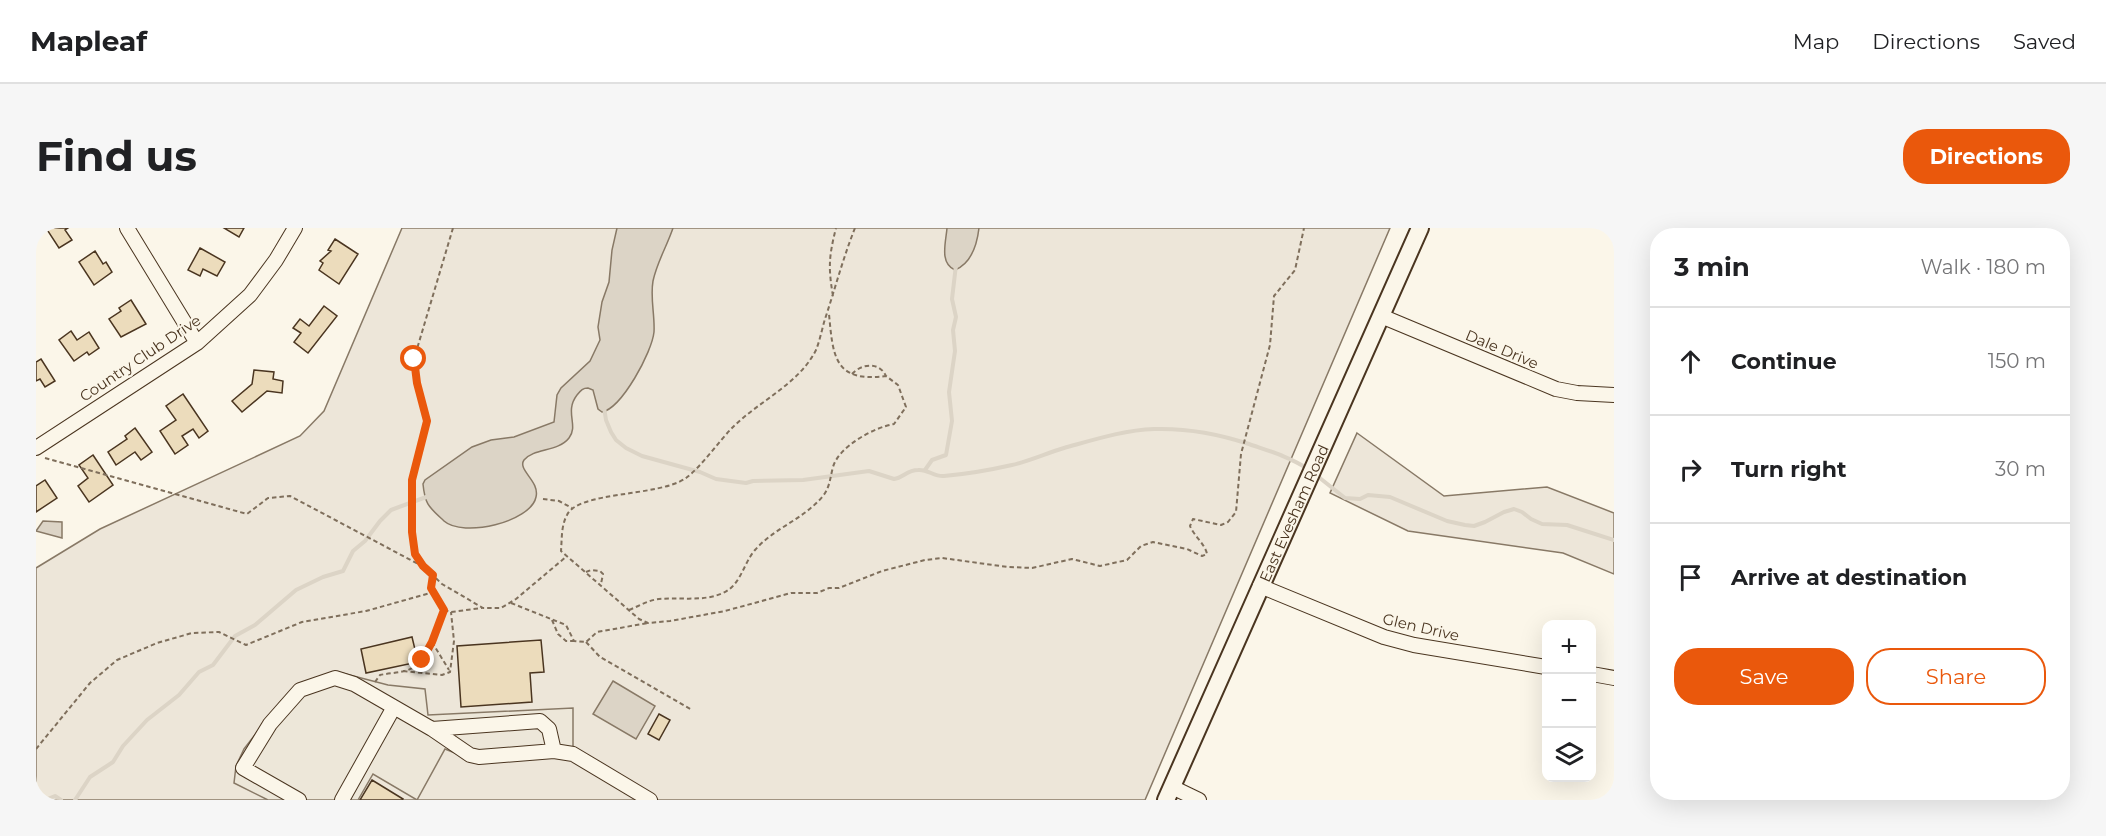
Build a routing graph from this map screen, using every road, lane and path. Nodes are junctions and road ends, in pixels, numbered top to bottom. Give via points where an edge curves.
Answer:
1 (127, 228) edge
2 (295, 228) edge
3 (453, 228) edge
4 (836, 228) edge
5 (855, 228) edge
6 (1304, 228) edge
7 (1420, 228) edge
8 (833, 298) junction
9 (828, 310) junction
10 (1381, 315) junction
11 (196, 343) junction
12 (852, 374) junction
13 (886, 376) junction
14 (1614, 395) edge
15 (36, 448) edge
16 (36, 456) edge
17 (543, 500) dead end
18 (573, 508) junction
19 (567, 556) junction
20 (423, 566) junction
21 (586, 572) junction
22 (433, 575) junction
23 (600, 584) junction
24 (1260, 586) junction
25 (434, 592) junction
26 (509, 603) junction
27 (483, 608) junction
28 (444, 610) junction
29 (629, 610) junction
30 (452, 612) junction
31 (552, 620) junction
32 (648, 623) junction
33 (574, 641) junction
34 (432, 642) junction
35 (586, 642) junction
36 (1542, 666) edge
37 (400, 671) junction
38 (450, 672) junction
39 (1596, 675) edge
40 (1614, 678) edge
41 (369, 692) junction
42 (394, 707) junction
43 (692, 710) dead end
44 (432, 729) junction
45 (36, 749) edge
46 (554, 751) junction
47 (1169, 794) edge
48 (299, 800) edge
49 (342, 800) edge
50 (650, 800) edge
51 (1198, 800) edge

1 - 11 street
2 - 11 street, Country Club Drive via 250,295
3 - 20 path via 414,359 427,421 412,480 412,532 415,554
4 - 8 path via 829,253
5 - 8 path
6 - 32 path via 1295,270 1274,296 1270,345 1241,454 1236,512 1221,525 1193,519 1190,526 1207,554 1202,556 1153,542 1141,546 1127,560 1100,566 1072,559 1032,568 942,558 925,560 839,588 790,593 724,611
7 - 10 main road, East Evesham Road
8 - 9 path
9 - 12 path via 832,347 839,364
9 - 18 path via 807,366 733,427 688,476 654,491 588,501
10 - 14 street, Dale Drive via 1556,389
10 - 24 main road, East Evesham Road
11 - 15 street, Country Club Drive
12 - 13 path
12 - 13 path via 864,365 884,370
13 - 29 path via 897,385 906,407 894,424 881,426 841,452 823,496 755,550 741,576 725,592 708,597 658,599
16 - 20 path via 247,514 268,498 290,496
17 - 18 path via 559,501
18 - 19 path via 562,530 561,551
19 - 21 path
19 - 26 path
20 - 22 path
21 - 23 path
21 - 23 path via 600,571
22 - 25 path
22 - 27 path
23 - 29 path
24 - 36 street, Glen Drive via 1384,638
24 - 47 main road, East Evesham Road
25 - 28 path
25 - 45 path via 302,622 246,645 219,632 192,633 157,643 117,660 90,683
26 - 27 path via 501,608
26 - 31 path
27 - 30 path
28 - 30 path
28 - 34 path
29 - 32 path
30 - 38 path
31 - 33 path via 567,625
31 - 33 path via 558,634 566,641
32 - 35 path via 597,632
33 - 35 path
34 - 37 path via 422,660
34 - 38 path
35 - 43 path via 600,657
37 - 38 path via 442,675
37 - 41 path via 380,675
39 - 40 street
41 - 42 street
41 - 48 street via 335,678 300,690 270,724 243,768
42 - 44 street
42 - 49 street
44 - 46 street via 479,757
44 - 46 street via 540,721 549,729
46 - 50 street via 573,754
47 - 51 street

